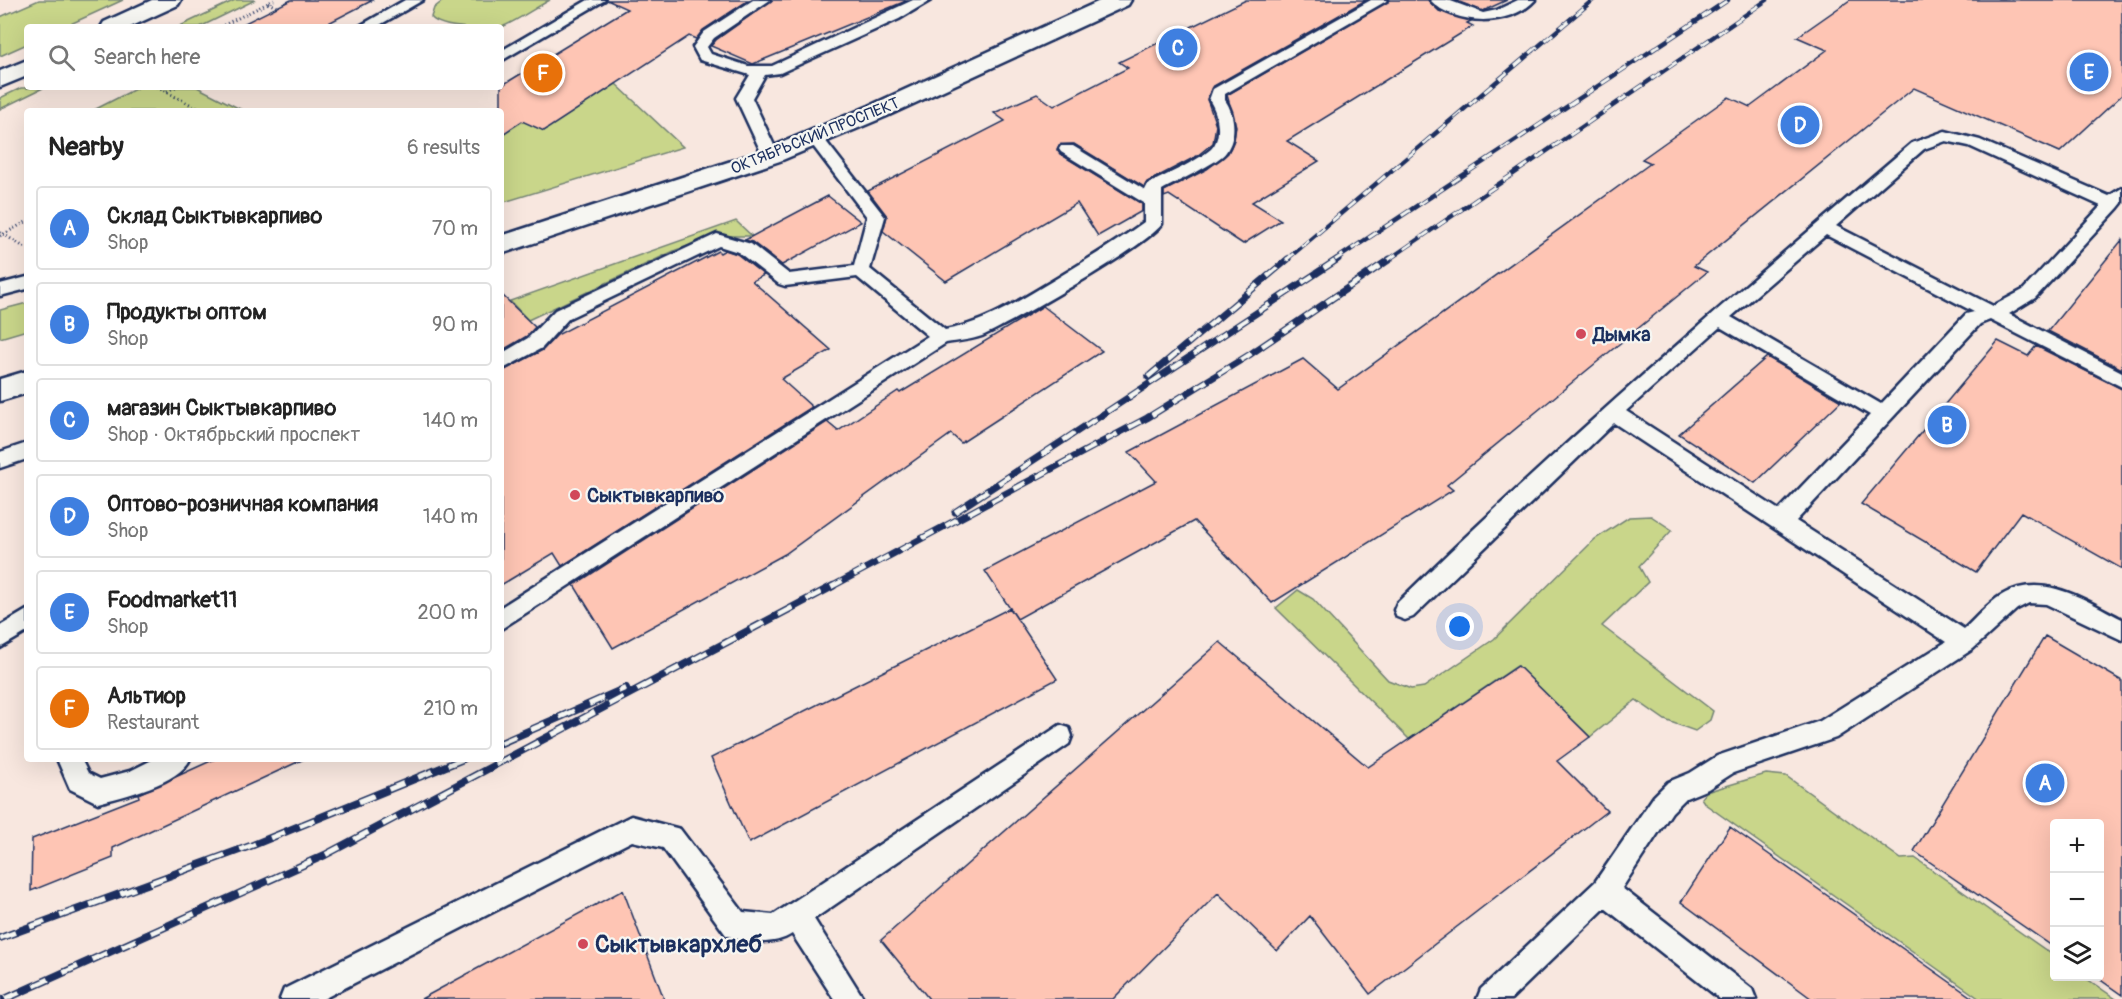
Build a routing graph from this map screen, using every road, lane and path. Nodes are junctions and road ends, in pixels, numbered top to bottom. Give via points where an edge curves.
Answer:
1 (170, 0) edge
2 (274, 0) edge
3 (416, 0) edge
4 (598, 0) edge
5 (763, 0) edge
6 (924, 0) edge
7 (1120, 0) edge
8 (1381, 0) edge
9 (1437, 0) edge
10 (1528, 0) edge
11 (268, 3) junction
12 (277, 7) dead end
13 (118, 24) edge
14 (226, 24) edge
15 (371, 24) edge
16 (504, 55) edge
17 (24, 68) edge
18 (759, 72) junction
19 (0, 80) edge
20 (163, 90) edge
21 (171, 90) edge
22 (167, 92) junction
23 (198, 108) edge
24 (815, 138) junction
25 (1067, 148) dead end
26 (771, 156) junction
27 (2117, 198) edge
28 (1152, 201) junction
29 (24, 223) edge
30 (1824, 227) junction
31 (1, 234) edge
32 (504, 244) edge
33 (24, 247) edge
34 (861, 271) junction
35 (24, 284) edge
36 (0, 291) edge
37 (1989, 313) junction
38 (1718, 318) junction
39 (940, 337) junction
40 (504, 361) edge
41 (2122, 380) edge
42 (24, 383) edge
43 (0, 390) edge
44 (1612, 412) junction
45 (1883, 414) junction
46 (24, 452) edge
47 (0, 460) edge
48 (1781, 522) junction
49 (1405, 610) dead end
50 (504, 617) edge
51 (24, 622) edge
52 (2122, 630) edge
53 (0, 638) edge
54 (1965, 642) junction
55 (1060, 736) dead end
56 (70, 762) edge
57 (171, 762) edge
58 (1604, 891) junction
59 (796, 915) junction
60 (294, 999) edge
61 (850, 999) edge
62 (1491, 999) edge
63 (1742, 999) edge

1 - 13 main road
2 - 11 path
3 - 15 lane
4 - 16 lane
5 - 18 lane via 709,35 700,47 705,57 739,70
6 - 18 lane via 775,70
7 - 24 main road, ОКТЯБРЬСКИЙ ПРОСПЕКТ
8 - 28 lane via 1218,92 1217,100 1225,111 1225,135 1219,151 1154,188
9 - 10 lane via 1474,18 1503,15
11 - 12 path
11 - 14 path
17 - 19 main road
18 - 26 lane via 744,98
20 - 22 path
21 - 22 path
22 - 23 path
24 - 26 main road, ОКТЯБРЬСКИЙ ПРОСПЕКТ
24 - 34 lane via 876,217
25 - 28 lane
26 - 32 main road, ОКТЯБРЬСКИЙ ПРОСПЕКТ
27 - 30 lane via 1974,143 1945,136 1918,146
27 - 37 lane via 2029,294 2007,308
28 - 39 lane via 1153,224 1121,247 1002,319 973,332
29 - 31 path
30 - 37 lane
30 - 38 lane
31 - 33 path
34 - 39 lane
34 - 40 lane via 784,280 741,246 717,240 562,314 535,343
35 - 36 lane
37 - 41 lane
37 - 45 lane via 1974,319
38 - 44 lane
38 - 45 lane
39 - 50 lane
42 - 43 main road
44 - 48 lane
44 - 49 lane via 1482,532
45 - 48 lane
46 - 47 lane
48 - 54 lane
51 - 53 lane
52 - 54 lane via 2067,602 2028,594 2009,602
54 - 58 lane via 1827,730 1726,764 1677,790 1663,804
55 - 59 lane
56 - 57 lane via 79,781 98,791 134,782
58 - 62 lane
58 - 63 lane
59 - 60 lane via 776,929 736,925 671,838 630,828
59 - 61 lane

